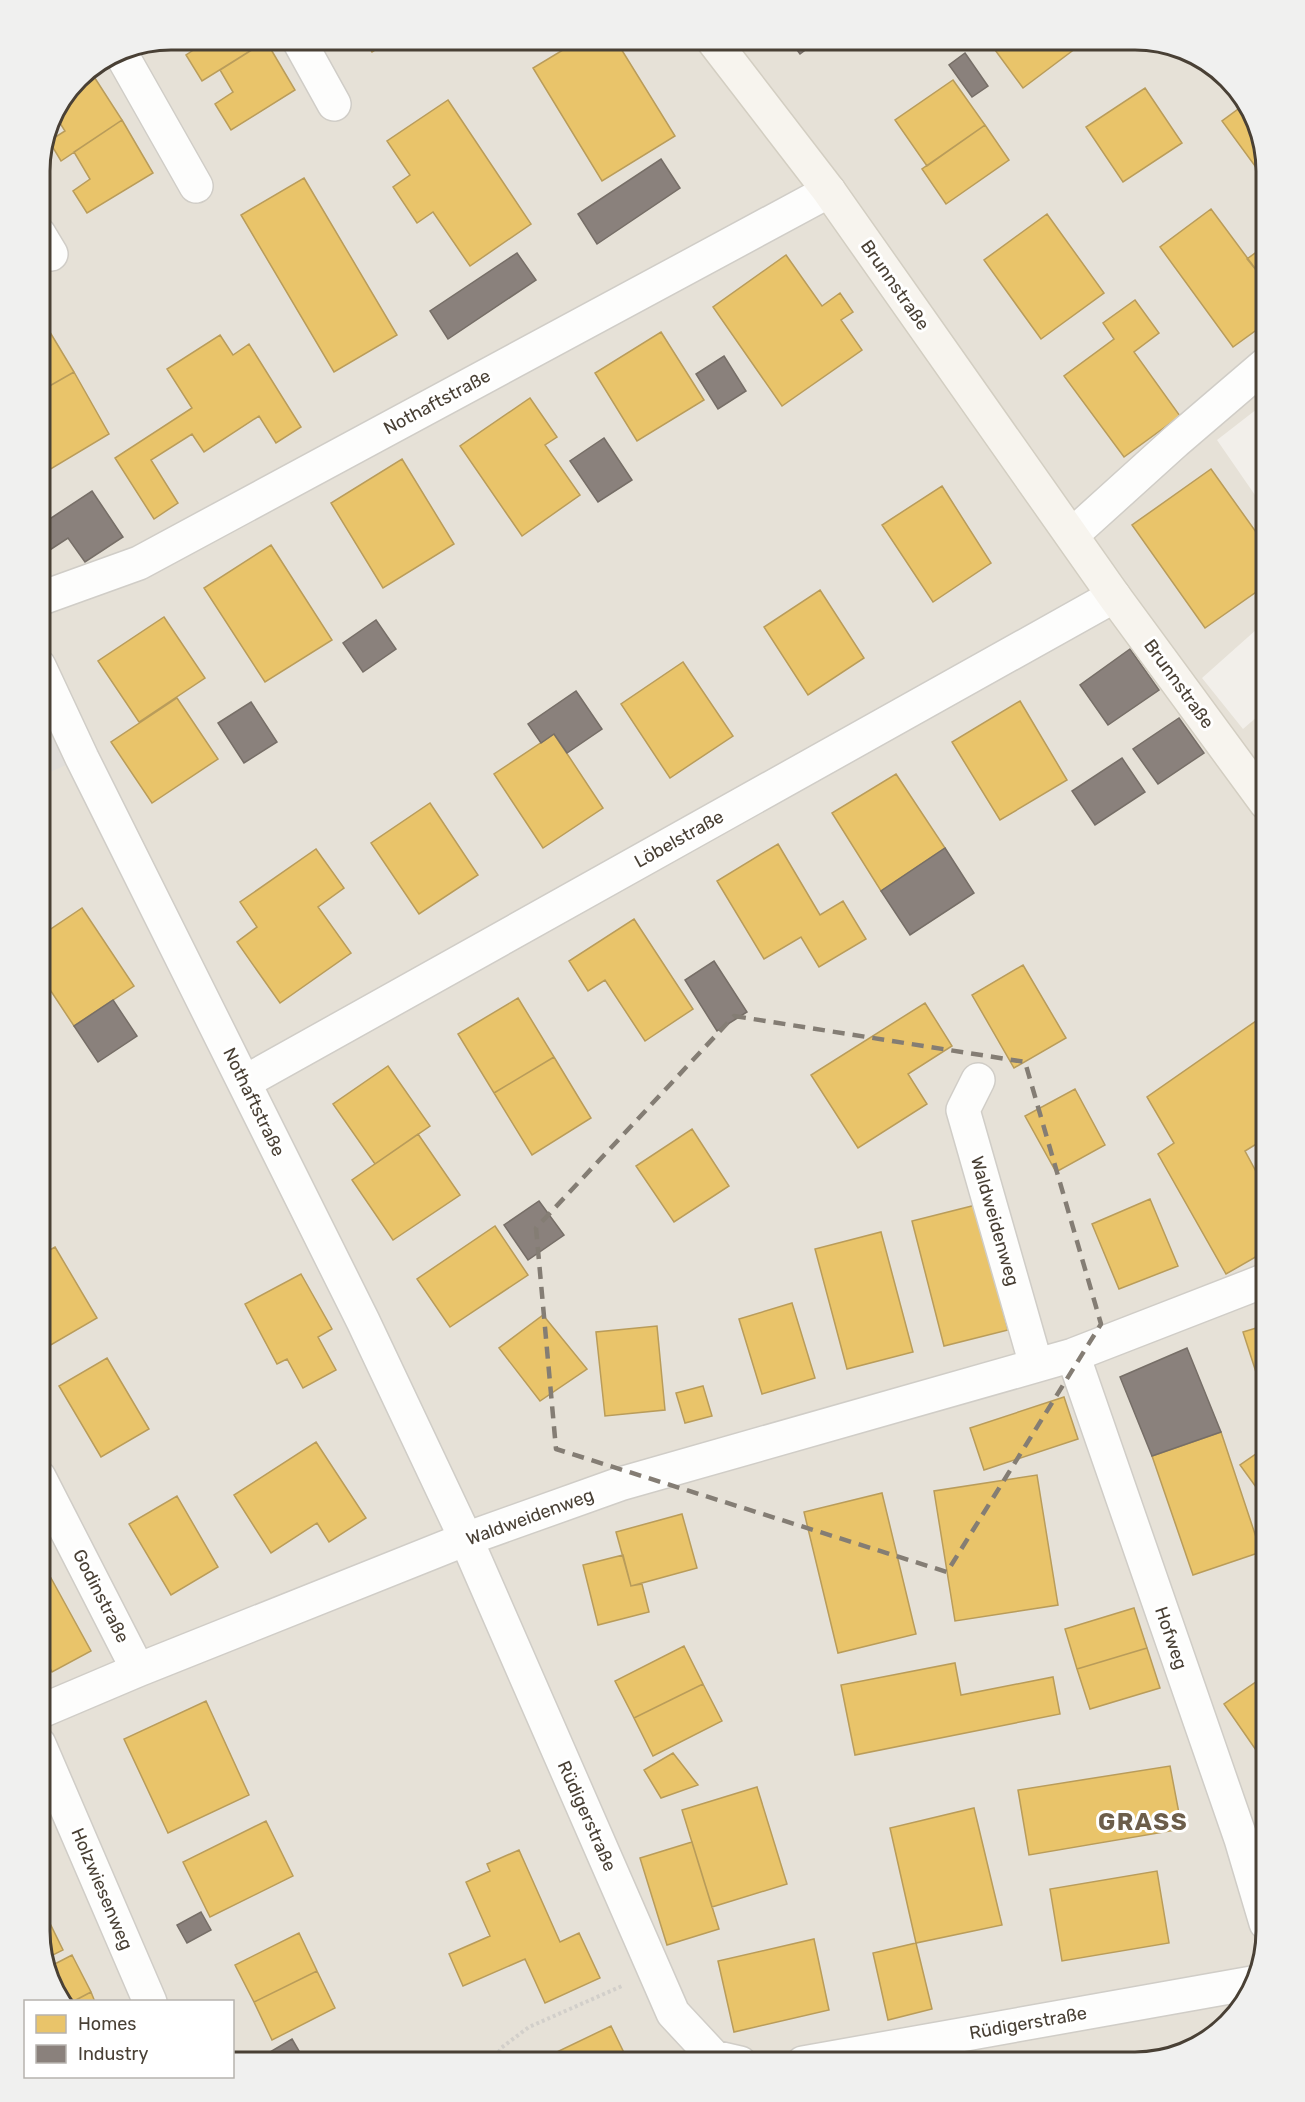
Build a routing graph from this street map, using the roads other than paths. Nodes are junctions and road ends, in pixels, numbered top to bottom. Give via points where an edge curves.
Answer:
1 (304, 50) edge
2 (720, 50) edge
3 (124, 59) edge
4 (334, 104) dead end
5 (196, 186) dead end
6 (829, 191) junction
7 (1256, 373) edge
8 (1072, 535) junction
9 (50, 595) edge
10 (1114, 596) junction
11 (50, 690) edge
12 (1256, 789) edge
13 (978, 1080) dead end
14 (245, 1082) junction
15 (1256, 1284) edge
16 (1073, 1354) junction
17 (1036, 1365) junction
18 (51, 1528) edge
19 (466, 1539) junction
20 (138, 1670) junction
21 (50, 1707) edge
22 (50, 1769) edge
23 (1256, 1889) edge
24 (1243, 1985) edge
25 (150, 2000) edge
26 (709, 2052) edge
27 (865, 2052) edge

1 - 4 street
2 - 6 street, Brunnstraße
3 - 5 street
6 - 8 street, Brunnstraße
6 - 9 street, Nothaftstraße via 139,563
7 - 8 street
8 - 10 street, Brunnstraße
10 - 12 street, Brunnstraße
10 - 14 street, Löbelstraße
11 - 14 street, Nothaftstraße
13 - 17 street, Waldweidenweg via 963,1110
14 - 19 street, Nothaftstraße
15 - 16 street, Waldweidenweg
16 - 17 street, Waldweidenweg
16 - 23 street, Hofweg
17 - 19 street, Waldweidenweg via 620,1484
18 - 20 street, Godinstraße
19 - 20 street, Waldweidenweg
19 - 26 street, Rüdigerstraße via 673,2013
20 - 21 street, Waldweidenweg
22 - 25 street, Holzwiesenweg
24 - 27 street, Rüdigerstraße

